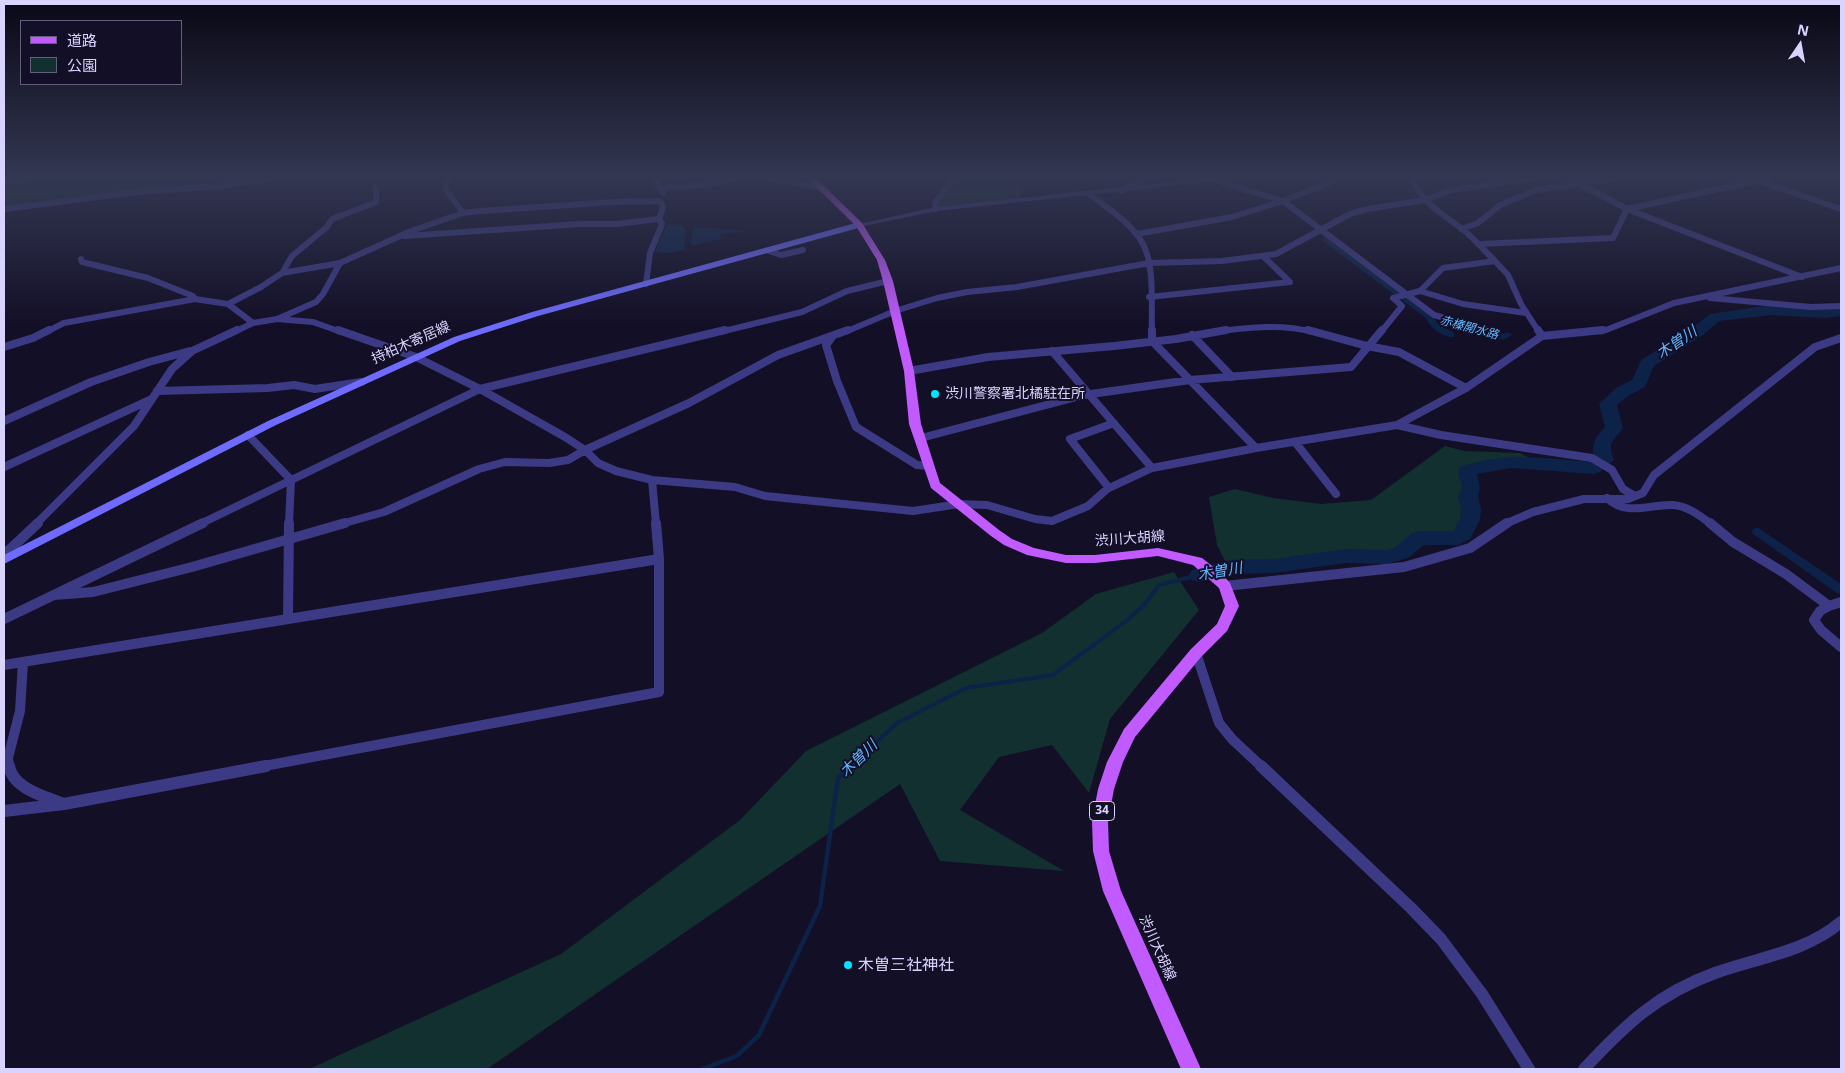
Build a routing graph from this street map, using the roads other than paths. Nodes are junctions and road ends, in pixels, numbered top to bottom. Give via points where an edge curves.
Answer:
1 (326, 228) edge
2 (422, 228) edge
3 (523, 228) edge
4 (660, 228) edge
5 (848, 228) edge
6 (861, 228) edge
7 (1130, 228) edge
8 (1170, 228) edge
9 (1321, 228) joint
10 (1461, 228) edge
11 (1618, 228) edge
12 (1678, 228) edge
13 (1137, 234) junction
14 (397, 237) junction
15 (1479, 244) junction
16 (803, 250) dead end
17 (769, 251) junction
18 (1264, 257) junction
19 (81, 259) dead end
20 (1495, 261) junction
21 (340, 263) junction
22 (1149, 263) junction
23 (1841, 268) edge
24 (282, 273) junction
25 (1802, 277) junction
26 (888, 281) junction
27 (646, 284) junction
28 (1420, 291) junction
29 (1408, 295) junction
30 (1149, 296) junction
31 (1394, 297) joint
32 (1698, 297) junction
33 (195, 299) junction
34 (228, 304) junction
35 (1841, 306) edge
36 (894, 311) junction
37 (1526, 313) junction
38 (276, 319) junction
39 (253, 323) junction
40 (1477, 327) dead end
41 (1192, 335) junction
42 (1542, 336) junction
43 (832, 338) junction
44 (1841, 338) edge
45 (1152, 341) junction
46 (1368, 346) junction
47 (4, 348) edge
48 (192, 351) junction
49 (1052, 352) junction
50 (416, 357) junction
51 (909, 372) junction
52 (1232, 376) junction
53 (1190, 380) junction
54 (361, 382) junction
55 (1466, 388) junction
56 (480, 389) junction
57 (1089, 394) junction
58 (154, 395) junction
59 (4, 421) edge
60 (1114, 424) junction
61 (1397, 425) junction
62 (248, 435) junction
63 (921, 438) junction
64 (1295, 442) junction
65 (1256, 448) junction
66 (585, 450) junction
67 (1592, 458) joint
68 (929, 466) junction
69 (4, 467) edge
70 (1152, 468) junction
71 (291, 480) junction
72 (652, 480) junction
73 (1109, 488) junction
74 (1336, 494) dead end
75 (1635, 496) junction
76 (1607, 498) junction
77 (959, 504) junction
78 (288, 540) junction
79 (4, 555) edge
80 (659, 559) junction
81 (4, 560) edge
82 (1222, 583) junction
83 (54, 596) junction
84 (1841, 602) edge
85 (1830, 606) junction
86 (4, 619) edge
87 (288, 619) junction
88 (1841, 647) edge
89 (1196, 653) junction
90 (23, 662) junction
91 (4, 665) edge
92 (64, 804) junction
93 (4, 811) edge
94 (1841, 922) edge
95 (1191, 1069) edge
96 (1529, 1069) edge
97 (1584, 1069) edge

1 - 24 street via 292,256
2 - 14 street
3 - 14 street
4 - 27 street via 650,253
5 - 17 main road, 持柏木寄居線
6 - 26 main road, 渋川大胡線 via 881,260
7 - 13 street
8 - 13 street
9 - 18 street via 1282,252
9 - 29 street
10 - 15 street
11 - 15 street via 1613,238
12 - 25 street
13 - 22 street
14 - 21 street
15 - 20 street
16 - 17 street via 775,255
17 - 27 main road, 持柏木寄居線
18 - 22 street via 1222,262
18 - 30 street via 1290,282
19 - 33 street via 82,262 148,278
20 - 28 street via 1443,268
20 - 37 street via 1508,275
21 - 24 street
21 - 38 street via 316,302
22 - 30 street
22 - 36 street via 1017,287 967,292
23 - 25 street
24 - 34 street
25 - 32 street
26 - 36 main road, 渋川大胡線
26 - 56 street via 847,291 802,312
27 - 50 main road, 持柏木寄居線 via 487,328
28 - 29 street
28 - 37 street via 1463,304
29 - 31 street
29 - 40 street via 1434,315
30 - 45 street
31 - 46 street via 1402,306
32 - 35 street
32 - 42 street via 1606,330
33 - 34 street
33 - 47 street via 64,323
34 - 39 street
36 - 43 street
36 - 51 main road, 渋川大胡線
37 - 42 street
38 - 39 street
38 - 50 street via 313,322
39 - 48 street
41 - 45 street
41 - 46 street via 1272,326 1296,327
41 - 52 street
42 - 55 street
43 - 66 street via 778,355 689,403
43 - 68 street via 826,345 856,427 917,465
44 - 75 street via 1815,347 1654,474 1643,493
45 - 49 street
45 - 53 street
46 - 52 street via 1347,368
46 - 55 street via 1400,352
48 - 58 street via 172,369
48 - 59 street via 91,382
49 - 51 street via 988,357
49 - 57 street
50 - 54 main road, 持柏木寄居線
50 - 56 street
51 - 63 main road, 渋川大胡線 via 915,424
52 - 53 street
53 - 57 street
53 - 65 street
54 - 58 street via 315,389 294,385
54 - 62 main road, 持柏木寄居線
55 - 61 street
56 - 66 street
56 - 71 street
57 - 60 street
57 - 63 street
58 - 69 street
58 - 79 street via 134,426
60 - 70 street
60 - 73 street via 1070,439
61 - 64 street
61 - 67 street via 1441,435
62 - 71 street
62 - 81 main road, 持柏木寄居線
63 - 68 main road, 渋川大胡線
64 - 65 street
64 - 74 street
65 - 70 street
66 - 72 street via 598,463
66 - 78 street via 568,460 505,462 480,469 384,512
67 - 75 street via 1614,472 1623,489
68 - 77 main road, 渋川大胡線 via 935,485
70 - 73 street
71 - 78 street
71 - 83 street
72 - 77 street via 714,484 765,496 913,511
72 - 80 street
73 - 77 street via 1088,506 1052,521 987,505
75 - 76 street
76 - 82 street via 1584,499 1533,512 1510,521 1470,548 1404,567
76 - 85 street via 1611,504 1625,508 1667,504 1692,511
77 - 82 main road, 渋川大胡線 via 995,534 1031,552 1066,559 1158,552 1197,560
78 - 83 street via 93,592
78 - 87 street
80 - 87 street
80 - 92 street via 659,692
82 - 89 main road, 渋川大胡線 / 34 via 1232,606 1222,627
83 - 86 street
84 - 85 street
85 - 88 street via 1814,620 1820,630
87 - 90 street
89 - 95 main road, 渋川大胡線 / 34 via 1129,733 1106,789 1100,821 1101,851 1112,891
89 - 96 street via 1219,723 1441,939 1482,994
90 - 91 street
90 - 92 street via 20,711 8,758 10,771 22,787
92 - 93 street
94 - 97 street via 1806,945 1715,973 1679,989 1643,1010

